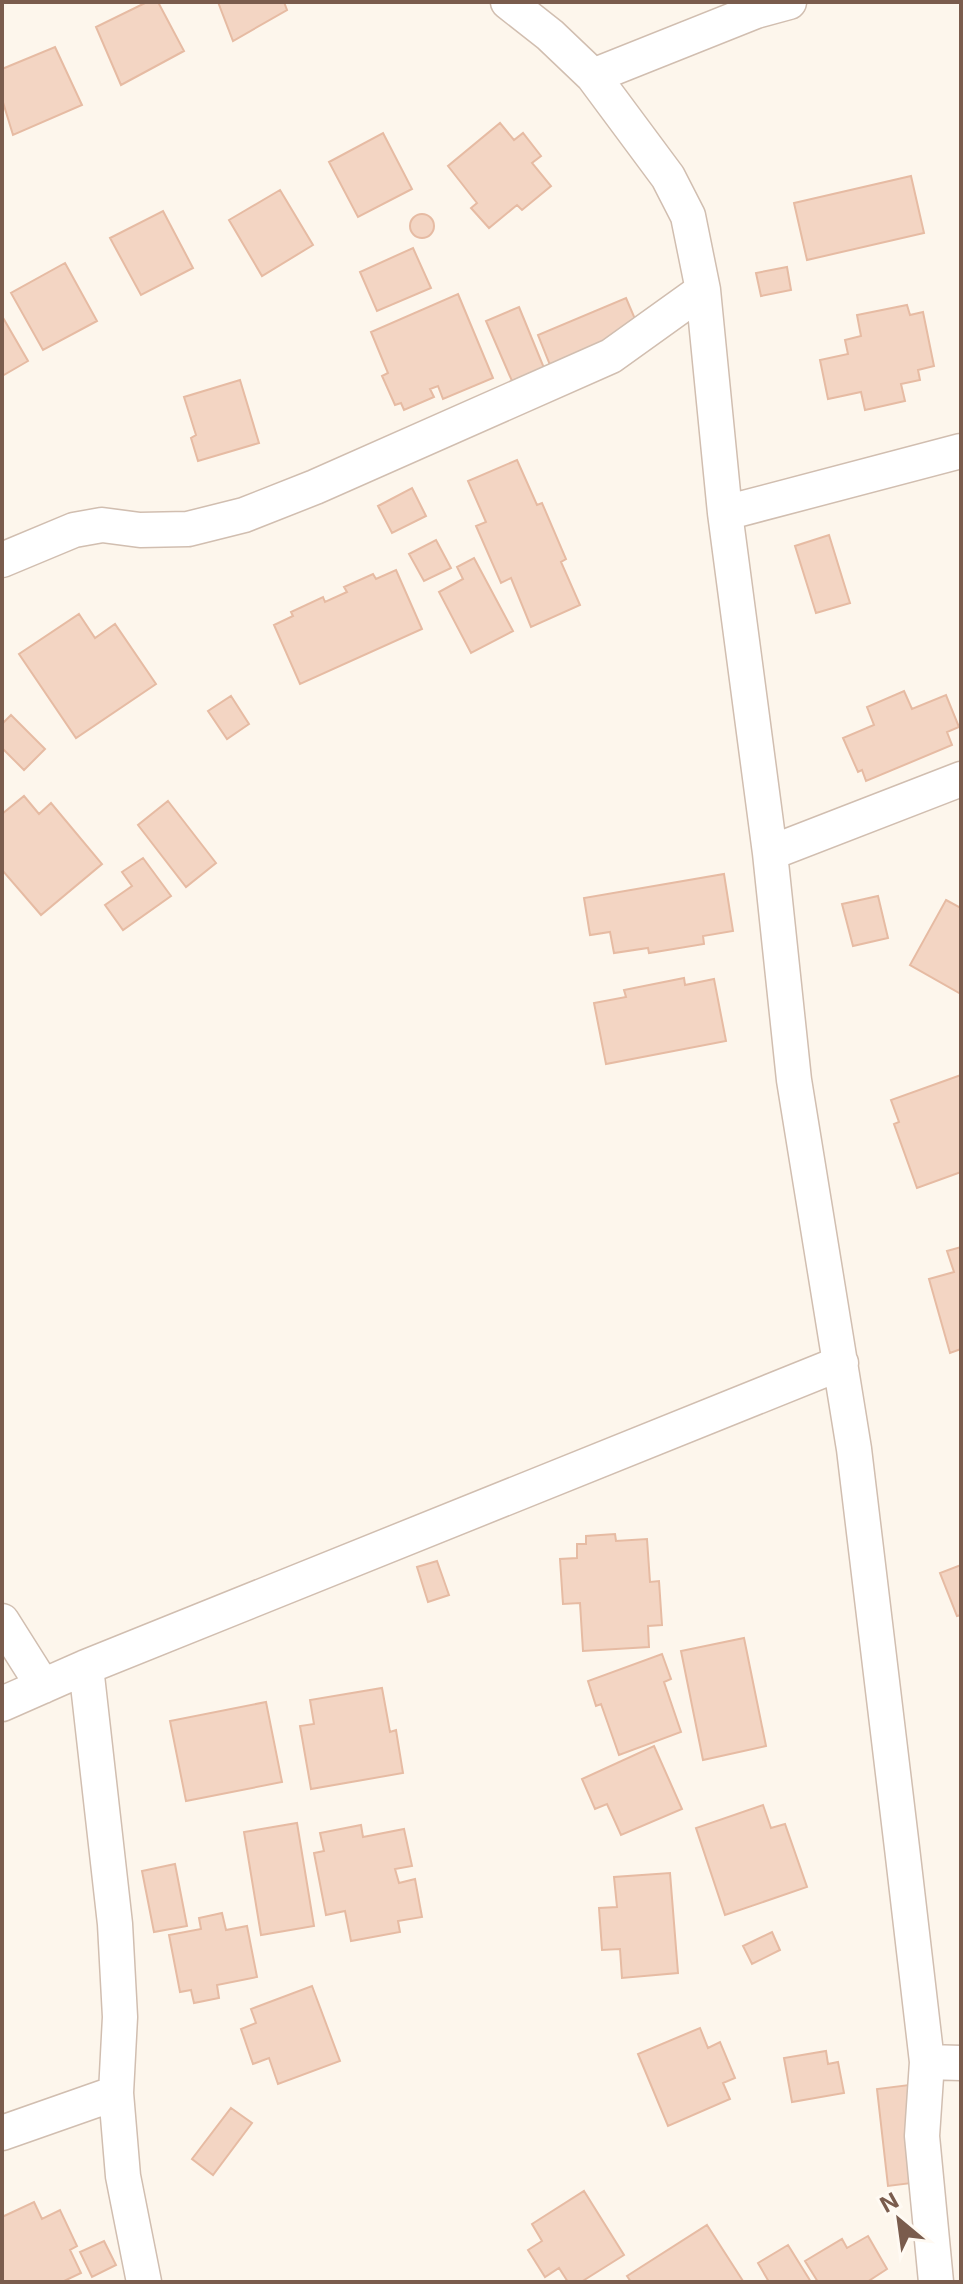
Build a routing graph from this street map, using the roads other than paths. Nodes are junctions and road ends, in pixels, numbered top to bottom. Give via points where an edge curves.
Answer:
1 (508, 2) edge
2 (789, 2) edge
3 (593, 76) junction
4 (703, 290) junction
5 (961, 451) edge
6 (725, 513) junction
7 (2, 560) edge
8 (961, 779) edge
9 (770, 853) junction
10 (841, 1363) junction
11 (2, 1621) edge
12 (86, 1667) junction
13 (43, 1686) junction
14 (2, 1704) edge
15 (927, 2062) junction
16 (961, 2063) edge
17 (116, 2093) junction
18 (2, 2133) edge
19 (929, 2278) edge
20 (144, 2282) edge

1 - 3 street
2 - 3 street
3 - 4 street via 668,177 688,216
4 - 6 street
4 - 7 street via 611,356 244,515 188,529 102,525 74,530
5 - 6 street
6 - 9 street
8 - 9 street
9 - 10 street via 794,1080
10 - 12 street
10 - 15 street
11 - 13 street
12 - 13 street
12 - 17 street via 115,1924 120,2017
13 - 14 street
15 - 16 street
15 - 19 street via 922,2136
17 - 18 street
17 - 20 street via 123,2176

